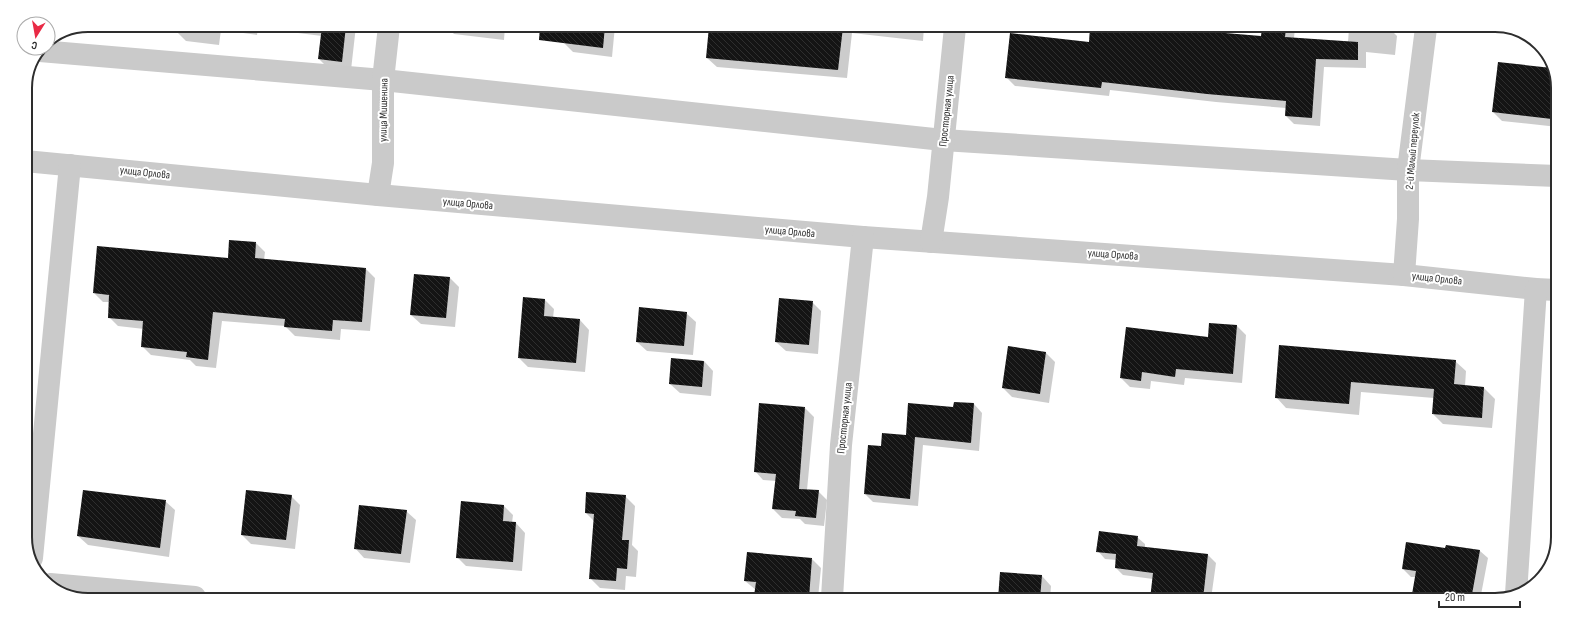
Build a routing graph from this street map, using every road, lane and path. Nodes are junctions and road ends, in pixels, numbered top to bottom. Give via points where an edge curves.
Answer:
1 (388, 32) edge
2 (954, 32) edge
3 (1425, 32) edge
4 (56, 52) edge
5 (383, 80) junction
6 (943, 140) junction
7 (32, 162) edge
8 (70, 166) junction
9 (1408, 170) junction
10 (1551, 176) edge
11 (378, 195) junction
12 (863, 237) junction
13 (931, 242) junction
14 (1404, 275) junction
15 (1546, 289) edge
16 (33, 548) edge
17 (60, 585) edge
18 (1517, 589) edge
19 (150, 593) edge
20 (832, 593) edge

1 - 5 street, улица Мишенина
2 - 6 street, Просторная улица
3 - 9 street, 2-й Малый переулок
4 - 5 street
5 - 6 street
5 - 11 street, улица Мишенина via 383,163
6 - 9 street
6 - 13 street, Просторная улица
7 - 8 street, улица Орлова
8 - 11 street, улица Орлова
8 - 16 street
9 - 10 street
9 - 14 street, 2-й Малый переулок
11 - 12 street, улица Орлова
12 - 13 street, улица Орлова
12 - 20 street, Просторная улица via 841,445
13 - 14 street, улица Орлова
14 - 15 street, улица Орлова
15 - 18 street
17 - 19 street

